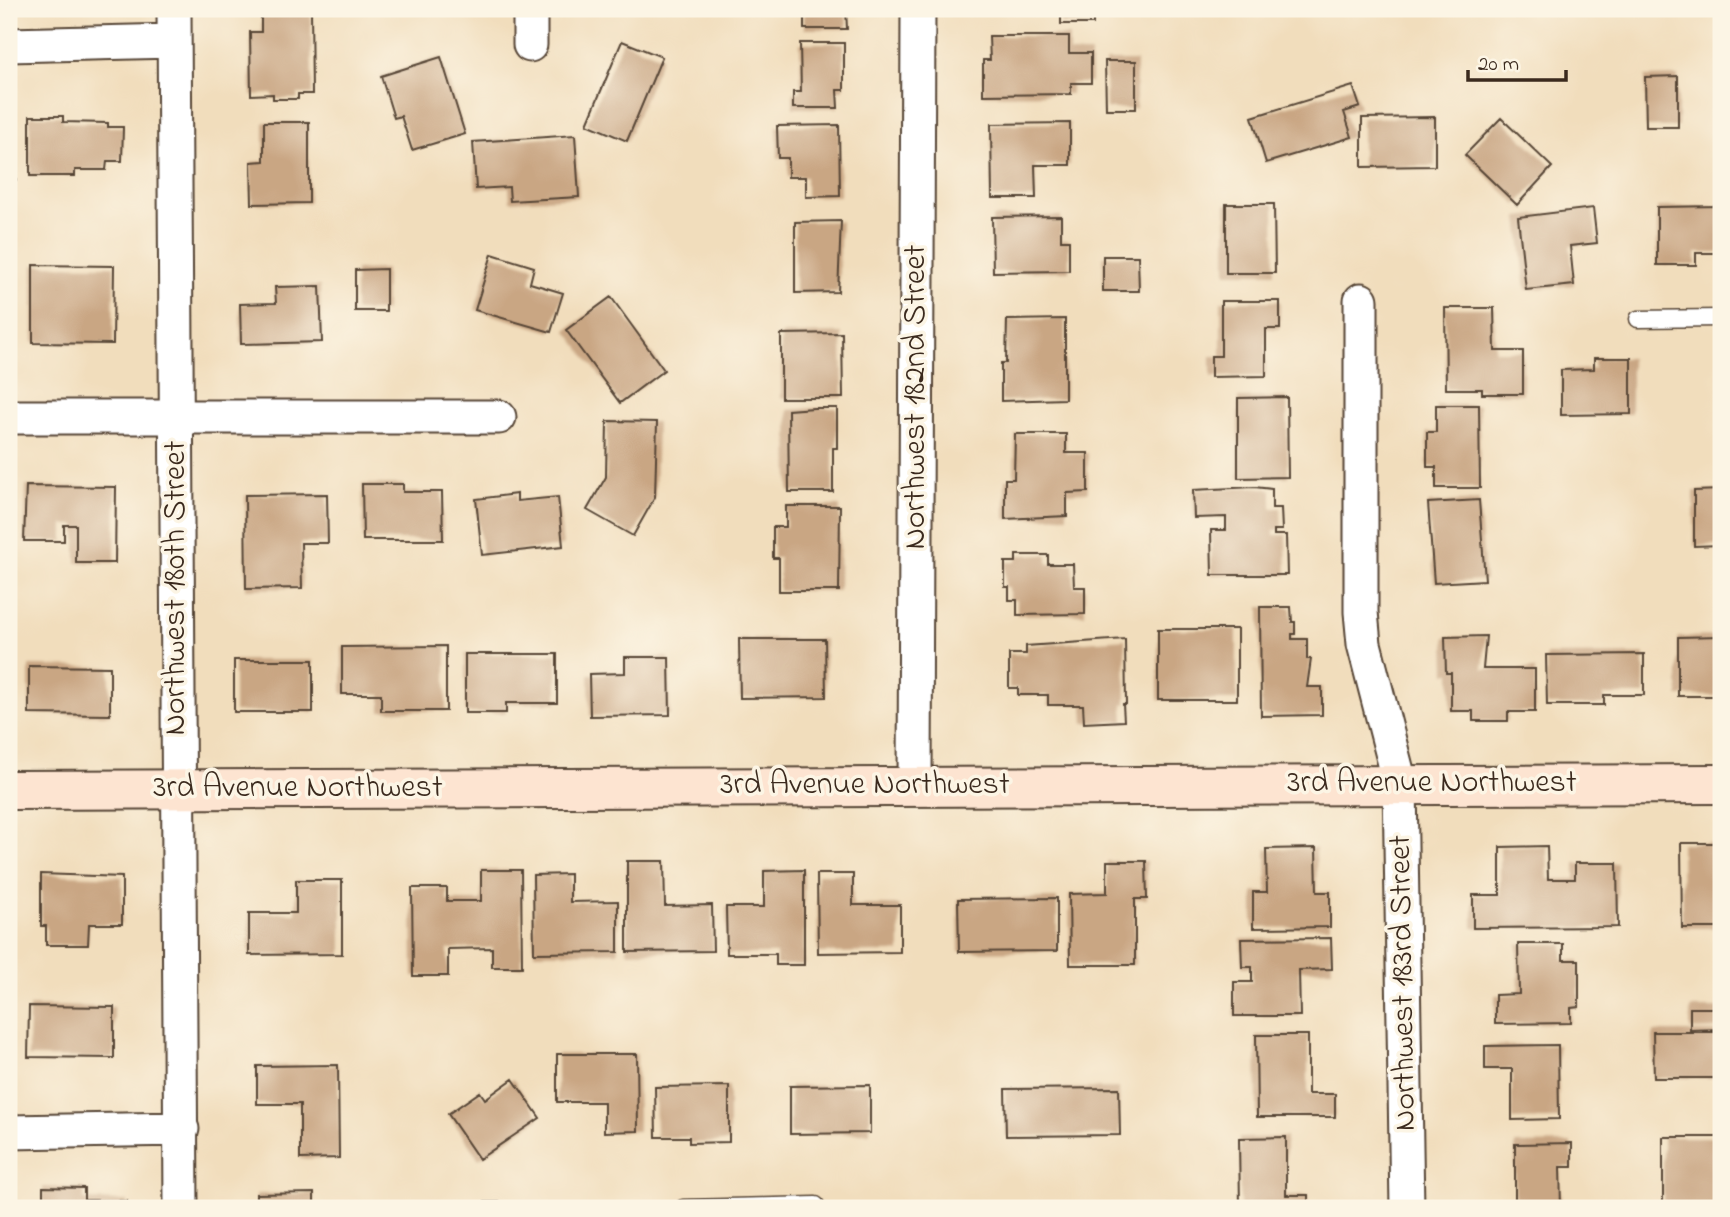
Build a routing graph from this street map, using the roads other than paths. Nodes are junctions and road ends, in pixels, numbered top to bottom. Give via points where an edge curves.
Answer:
1 (174, 9) edge
2 (530, 9) edge
3 (918, 9) edge
4 (174, 41) junction
5 (9, 45) edge
6 (530, 45) dead end
7 (1361, 300) dead end
8 (1721, 318) edge
9 (1638, 319) dead end
10 (176, 415) junction
11 (9, 417) edge
12 (499, 417) dead end
13 (1400, 783) junction
14 (1721, 784) edge
15 (915, 785) junction
16 (176, 789) junction
17 (9, 790) edge
18 (182, 1129) junction
19 (9, 1132) edge
20 (816, 1205) dead end
21 (181, 1208) edge
22 (683, 1208) edge
23 (1407, 1208) edge

1 - 4 street, Northwest 180th Street
2 - 6 street
3 - 15 street, Northwest 182nd Street
4 - 5 street
4 - 10 street, Northwest 180th Street
7 - 13 street, Northwest 183rd Street via 1361,612 1364,643
8 - 9 lane
10 - 11 street
10 - 12 street
10 - 16 street, Northwest 180th Street
13 - 14 street, 3rd Avenue Northwest
13 - 15 street, 3rd Avenue Northwest
13 - 23 street, Northwest 183rd Street
15 - 16 street, 3rd Avenue Northwest
16 - 17 street, 3rd Avenue Northwest
16 - 18 street, Northwest 180th Street
18 - 19 street
18 - 21 street, Northwest 180th Street
20 - 22 lane

